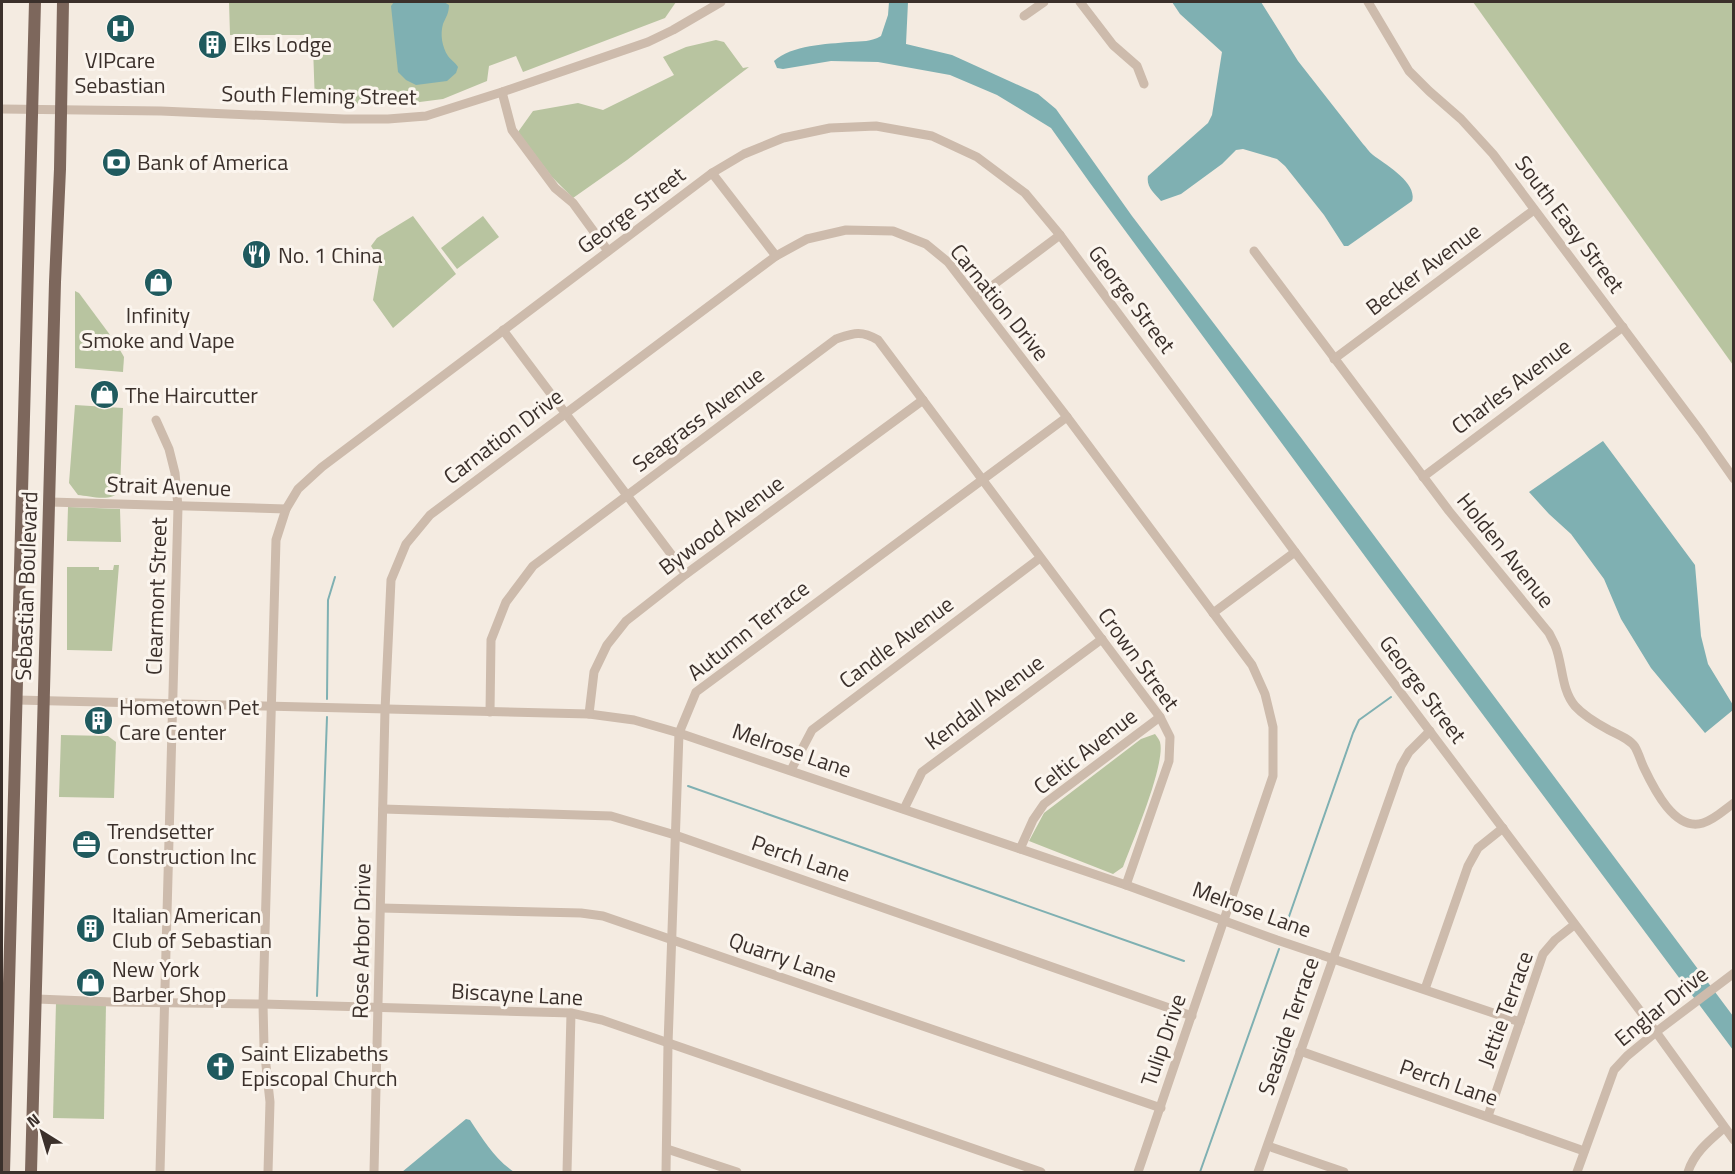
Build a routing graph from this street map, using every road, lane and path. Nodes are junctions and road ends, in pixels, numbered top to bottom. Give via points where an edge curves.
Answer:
1 (35, 2) edge
2 (63, 2) edge
3 (721, 2) edge
4 (1044, 2) edge
5 (1080, 2) edge
6 (1368, 2) edge
7 (1024, 16) dead end
8 (1144, 84) dead end
9 (502, 92) junction
10 (2, 109) edge
11 (32, 109) junction
12 (62, 110) junction
13 (712, 173) junction
14 (1534, 210) junction
15 (1060, 235) junction
16 (608, 251) junction
17 (1254, 251) dead end
18 (776, 256) junction
19 (976, 298) junction
20 (1623, 327) junction
21 (503, 330) junction
22 (1334, 358) junction
23 (923, 400) junction
24 (565, 414) junction
25 (1067, 417) junction
26 (156, 420) dead end
27 (1423, 477) junction
28 (1734, 479) edge
29 (982, 480) junction
30 (628, 496) junction
31 (50, 502) junction
32 (178, 507) junction
33 (286, 509) junction
34 (1295, 552) junction
35 (1040, 558) junction
36 (686, 574) junction
37 (1213, 613) junction
38 (1102, 639) junction
39 (17, 700) junction
40 (44, 701) junction
41 (172, 704) junction
42 (272, 707) junction
43 (385, 710) junction
44 (490, 712) junction
45 (589, 714) junction
46 (1160, 717) junction
47 (1430, 731) junction
48 (679, 733) junction
49 (791, 770) junction
50 (1734, 803) edge
51 (383, 808) junction
52 (904, 809) junction
53 (1503, 828) junction
54 (675, 835) junction
55 (1020, 849) junction
56 (1126, 885) junction
57 (381, 908) junction
58 (1224, 920) junction
59 (1575, 925) junction
60 (672, 940) junction
61 (1332, 959) junction
62 (1734, 973) edge
63 (1425, 989) junction
64 (37, 999) junction
65 (165, 1003) junction
66 (264, 1004) junction
67 (379, 1007) junction
68 (571, 1013) junction
69 (1192, 1016) junction
70 (1520, 1022) junction
71 (1656, 1032) junction
72 (669, 1044) junction
73 (1300, 1051) junction
74 (1161, 1108) junction
75 (1488, 1116) junction
76 (1724, 1128) junction
77 (1734, 1140) edge
78 (1268, 1146) junction
79 (667, 1149) junction
80 (1584, 1151) junction
81 (4, 1173) edge
82 (31, 1173) edge
83 (160, 1173) edge
84 (268, 1173) edge
85 (374, 1173) edge
86 (567, 1173) edge
87 (666, 1173) edge
88 (737, 1173) edge
89 (1041, 1173) edge
90 (1138, 1173) edge
91 (1258, 1173) edge
92 (1344, 1173) edge
93 (1577, 1173) edge
94 (1688, 1173) edge

1 - 11 main road, Sebastian Boulevard
2 - 12 main road, Sebastian Boulevard
3 - 9 street, South Fleming Street via 648,42
4 - 7 street
5 - 8 street via 1113,45 1137,66
6 - 14 street, South Easy Street via 1409,70 1479,137
9 - 12 street, South Fleming Street via 426,116 388,119
9 - 16 street via 512,130
10 - 11 street, South Fleming Street
11 - 12 street, South Fleming Street
11 - 39 main road, Sebastian Boulevard
12 - 31 main road, Sebastian Boulevard
13 - 15 street, George Street via 783,138 830,128 876,126 932,136 977,157 1024,193
13 - 16 street, George Street
13 - 18 street
14 - 20 street, South Easy Street
14 - 22 street, Becker Avenue
15 - 19 street
15 - 34 street, George Street
16 - 21 street, George Street
17 - 22 street, Holden Avenue
18 - 19 street, Carnation Drive via 807,239 846,230 893,231 926,244 948,262
18 - 24 street, Carnation Drive
19 - 25 street, Carnation Drive
20 - 27 street, Charles Avenue
20 - 28 street, South Easy Street
21 - 24 street
21 - 33 street, George Street via 322,467 298,489
22 - 27 street, Holden Avenue
23 - 29 street, Seagrass Avenue
23 - 30 street, Seagrass Avenue via 878,340 853,333 836,339
23 - 36 street, Bywood Avenue
24 - 30 street
24 - 43 street, Carnation Drive via 430,515 406,544 391,580
25 - 29 street, Autumn Terrace
25 - 37 street, Carnation Drive
26 - 32 street, Clearmont Street via 169,449
27 - 50 street, Holden Avenue via 1549,633 1573,704 1635,746 1672,814 1693,825 1714,818
29 - 35 street, Crown Street
29 - 48 street, Autumn Terrace via 696,692
30 - 36 street
30 - 44 street, Seagrass Avenue via 533,566 506,602 491,640
31 - 32 street, Strait Avenue
31 - 40 main road, Sebastian Boulevard
32 - 33 street, Strait Avenue
32 - 41 street, Clearmont Street
33 - 42 street, George Street via 276,540
34 - 37 street
34 - 47 street, George Street
35 - 38 street, Crown Street
35 - 49 street, Candle Avenue via 812,730
36 - 45 street, Bywood Avenue via 626,621 607,645 594,672
37 - 58 street, Carnation Drive via 1252,665 1274,727 1273,776
38 - 46 street, Crown Street
38 - 52 street, Kendall Avenue via 922,772
39 - 40 street, Melrose Lane
39 - 81 main road, Sebastian Boulevard
40 - 41 street, Melrose Lane
40 - 64 main road, Sebastian Boulevard
41 - 42 street, Melrose Lane
41 - 65 street, Clearmont Street
42 - 43 street, Melrose Lane
42 - 66 street, George Street
43 - 44 street, Melrose Lane
43 - 51 street, Rose Arbor Drive
44 - 45 street, Melrose Lane
45 - 48 street, Melrose Lane via 634,720
46 - 55 street, Celtic Avenue via 1044,804
46 - 56 street, Crown Street via 1170,737 1169,761
47 - 53 street, George Street
47 - 61 street, Seaside Terrace via 1401,766
48 - 49 street, Melrose Lane
48 - 54 street, Autumn Terrace
49 - 52 street, Melrose Lane
51 - 54 street, Perch Lane via 611,816
51 - 57 street, Rose Arbor Drive
52 - 55 street, Melrose Lane
53 - 59 street, George Street
53 - 63 street via 1478,848 1468,866
54 - 60 street, Autumn Terrace
54 - 69 street, Perch Lane
55 - 56 street, Melrose Lane
56 - 58 street, Melrose Lane
57 - 60 street, Quarry Lane via 603,916
57 - 67 street, Rose Arbor Drive
58 - 61 street, Melrose Lane
58 - 69 street, Tulip Drive
59 - 70 street, Jettie Terrace via 1555,939 1543,954
59 - 71 street, George Street
60 - 72 street, Autumn Terrace
60 - 74 street, Quarry Lane
61 - 63 street, Melrose Lane
61 - 73 street, Seaside Terrace
62 - 71 street, Englar Drive
63 - 70 street, Melrose Lane
64 - 65 street, Biscayne Lane
64 - 82 main road, Sebastian Boulevard
65 - 66 street, Biscayne Lane
65 - 83 street, Clearmont Street
66 - 67 street, Biscayne Lane
66 - 84 street, George Street via 270,1102
67 - 68 street, Biscayne Lane
67 - 85 street, Rose Arbor Drive
68 - 72 street, Biscayne Lane
68 - 86 street
69 - 74 street, Tulip Drive
70 - 75 street, Jettie Terrace
71 - 76 street, George Street
71 - 80 street, Englar Drive via 1614,1070
72 - 79 street, Autumn Terrace
72 - 89 street, Biscayne Lane
73 - 75 street, Perch Lane
73 - 78 street, Seaside Terrace
74 - 90 street, Tulip Drive
75 - 80 street, Perch Lane
76 - 77 street, George Street
76 - 94 street via 1703,1145
78 - 91 street, Seaside Terrace
78 - 92 street
79 - 87 street, Autumn Terrace
79 - 88 street
80 - 93 street, Englar Drive

